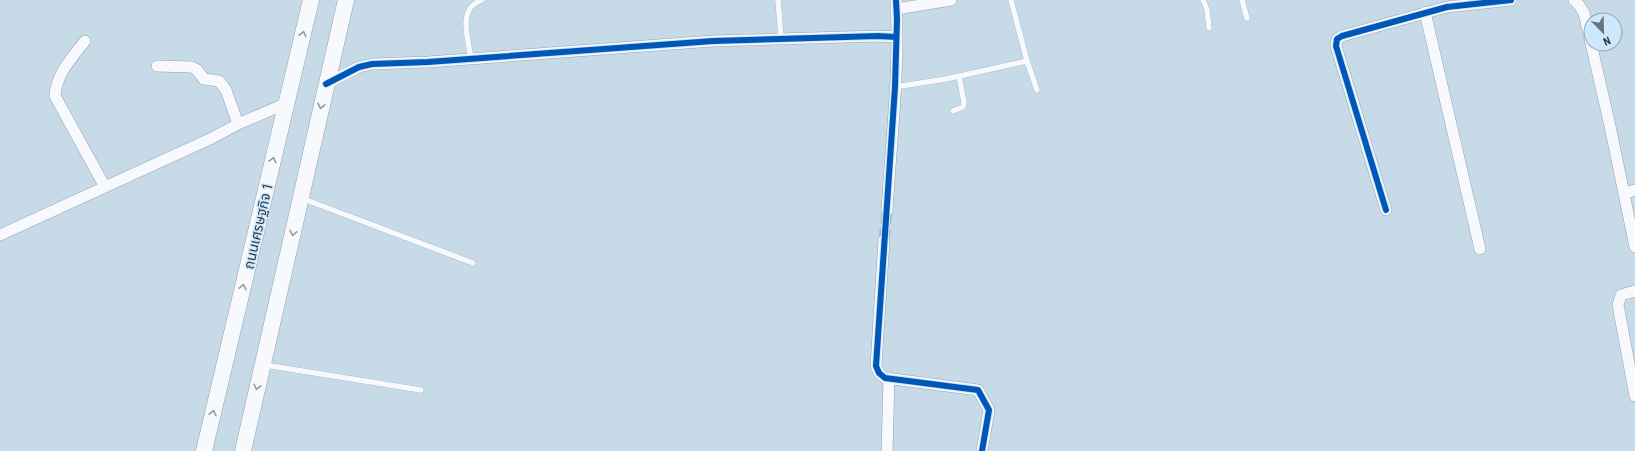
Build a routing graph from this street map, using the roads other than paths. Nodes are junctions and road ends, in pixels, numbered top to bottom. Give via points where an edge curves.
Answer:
1 (311, 0) edge
2 (346, 0) edge
3 (482, 0) edge
4 (778, 0) edge
5 (951, 0) edge
6 (1010, 0) edge
7 (1203, 0) edge
8 (1242, 0) edge
9 (1511, 0) edge
10 (1574, 0) edge
11 (896, 4) edge
12 (1424, 12) junction
13 (1247, 18) dead end
14 (1209, 28) dead end
15 (896, 37) junction
16 (781, 38) junction
17 (85, 41) dead end
18 (471, 58) junction
19 (1027, 61) junction
20 (157, 66) dead end
21 (959, 76) junction
22 (326, 84) junction
23 (895, 87) junction
24 (1037, 90) dead end
25 (287, 104) junction
26 (953, 111) dead end
27 (238, 124) junction
28 (105, 187) junction
29 (1635, 190) edge
30 (1624, 194) junction
31 (301, 198) junction
32 (1386, 210) dead end
33 (887, 211) tunnel mouth
34 (0, 235) edge
35 (884, 240) tunnel mouth
36 (1635, 247) edge
37 (1480, 249) dead end
38 (473, 263) dead end
39 (1635, 292) edge
40 (263, 364) junction
41 (889, 378) junction
42 (421, 390) dead end
43 (1635, 396) edge
44 (204, 451) edge
45 (243, 451) edge
46 (887, 451) edge
47 (982, 451) edge

25 -> 1 main road, ถนนเศรษฐกิจ 1
2 - 22 main road
3 - 18 lane via 469,9 465,18
4 - 16 lane
5 - 11 street
6 - 19 lane
7 - 14 lane via 1207,9
8 - 13 lane
9 - 12 street
10 - 30 street via 1584,13
11 - 15 street
12 - 32 street via 1337,39 1336,46
12 - 37 street
15 - 16 street
15 - 23 street
16 - 18 street
17 - 28 street via 59,76 55,85 55,96
18 - 22 street via 365,65
19 - 21 lane
19 - 24 lane
20 - 27 street via 192,67 204,79 219,81 226,90
21 - 23 lane
21 - 26 lane via 964,102 963,107
22 -> 31 main road
23 - 33 street
25 - 27 street
44 -> 25 main road, ถนนเศรษฐกิจ 1
27 - 28 street
28 - 34 street
29 - 30 street
30 - 36 street
31 - 38 lane
31 -> 40 main road
35 - 41 street via 876,366 884,378
39 - 43 street via 1620,294 1618,305
40 - 42 lane
40 -> 45 main road
41 - 46 street
41 - 47 street via 978,390 989,410

